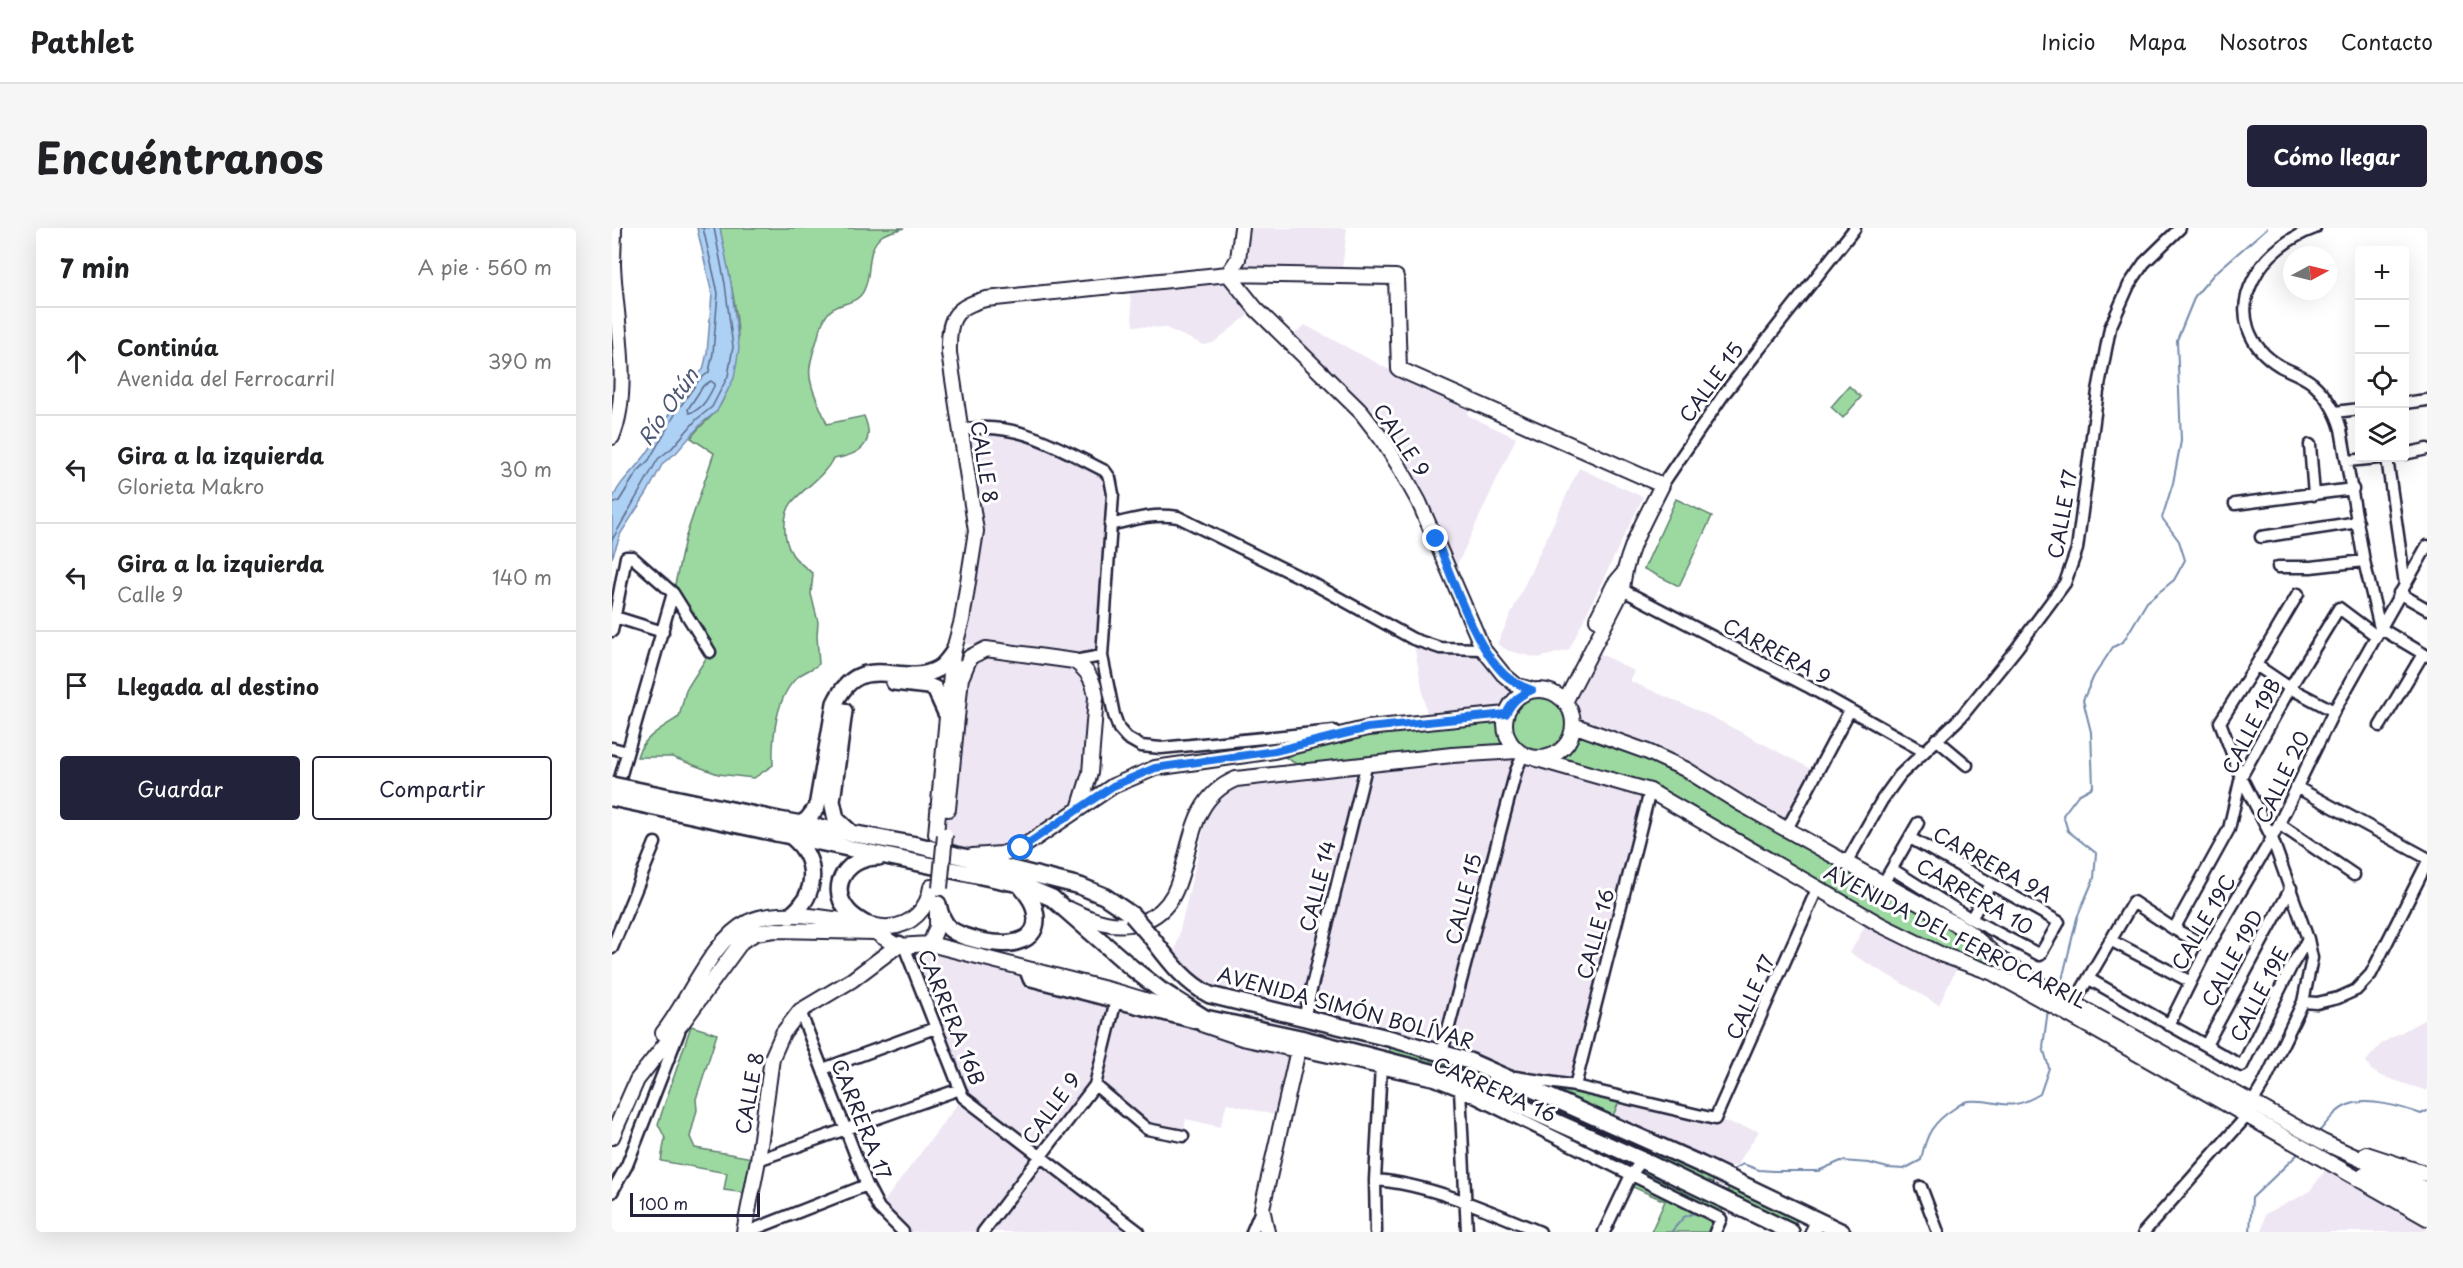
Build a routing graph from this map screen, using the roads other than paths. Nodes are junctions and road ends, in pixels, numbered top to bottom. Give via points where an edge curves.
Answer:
1 (614, 228) edge
2 (1242, 228) edge
3 (1855, 228) edge
4 (2180, 228) edge
5 (2315, 228) edge
6 (613, 265) edge
7 (1228, 274) junction
8 (616, 394) edge
9 (2427, 400) edge
10 (2409, 402) edge
11 (2355, 410) edge
12 (2335, 412) junction
13 (961, 430) junction
14 (612, 437) edge
15 (2310, 445) dead end
16 (2426, 450) edge
17 (2409, 453) edge
18 (2355, 460) edge
19 (2347, 461) junction
20 (2427, 461) edge
21 (2387, 462) edge
22 (1662, 485) junction
23 (2353, 489) junction
24 (2314, 495) junction
25 (2235, 504) dead end
26 (2358, 522) junction
27 (1110, 525) junction
28 (2261, 537) dead end
29 (2426, 550) edge
30 (2364, 561) junction
31 (2278, 567) dead end
32 (1619, 583) junction
33 (2402, 589) junction
34 (673, 593) junction
35 (2298, 594) dead end
36 (2427, 609) edge
37 (613, 616) edge
38 (962, 620) junction
39 (612, 631) edge
40 (663, 632) junction
41 (2378, 632) junction
42 (1483, 648) junction
43 (710, 652) dead end
44 (953, 653) junction
45 (2425, 655) edge
46 (1102, 656) junction
47 (1074, 661) junction
48 (2256, 665) junction
49 (962, 676) junction
50 (2290, 688) junction
51 (1532, 690) junction
52 (1562, 699) junction
53 (1850, 710) junction
54 (2334, 711) junction
55 (946, 713) junction
56 (1506, 714) junction
57 (1573, 725) junction
58 (2380, 726) dead end
59 (1368, 728) junction
60 (1936, 739) junction
61 (612, 748) edge
62 (1923, 751) junction
63 (627, 752) junction
64 (1520, 753) junction
65 (1537, 759) junction
66 (1367, 763) junction
67 (1967, 765) dead end
68 (2241, 777) junction
69 (612, 785) edge
70 (2296, 787) junction
71 (1650, 791) junction
72 (612, 798) edge
73 (612, 806) edge
74 (1080, 809) junction
75 (1918, 823) dead end
76 (2279, 824) junction
77 (777, 827) junction
78 (1787, 829) junction
79 (796, 831) junction
80 (849, 831) junction
81 (941, 835) junction
82 (1910, 838) junction
83 (2272, 838) junction
84 (656, 843) dead end
85 (964, 856) junction
86 (2427, 858) edge
87 (911, 860) junction
88 (1847, 862) junction
89 (2427, 863) edge
90 (1892, 869) junction
91 (2354, 874) dead end
92 (1884, 882) junction
93 (1019, 884) junction
94 (1991, 884) junction
95 (935, 887) junction
96 (2290, 888) junction
97 (1817, 889) junction
98 (938, 904) junction
99 (1065, 907) junction
100 (790, 916) junction
101 (1971, 919) junction
102 (874, 928) junction
103 (2174, 929) junction
104 (2308, 939) junction
105 (2110, 940) junction
106 (930, 944) junction
107 (901, 946) junction
108 (2208, 947) junction
109 (612, 948) edge
110 (2040, 955) joint
111 (878, 962) junction
112 (2089, 979) junction
113 (2189, 981) junction
114 (2041, 992) junction
115 (1117, 996) junction
116 (2303, 1002) junction
117 (2066, 1004) junction
118 (800, 1011) junction
119 (1304, 1018) junction
120 (1205, 1021) junction
121 (682, 1023) junction
122 (2169, 1026) junction
123 (935, 1028) junction
124 (2206, 1045) junction
125 (1298, 1050) junction
126 (1442, 1053) junction
127 (1381, 1064) junction
128 (823, 1069) junction
129 (1509, 1077) junction
130 (1095, 1085) junction
131 (1575, 1086) junction
132 (960, 1089) junction
133 (1460, 1090) junction
134 (2252, 1103) junction
135 (612, 1115) edge
136 (2246, 1117) junction
137 (847, 1128) junction
138 (1183, 1136) dead end
139 (612, 1137) edge
140 (2343, 1152) junction
141 (1040, 1158) junction
142 (758, 1160) junction
143 (1642, 1160) junction
144 (2336, 1167) junction
145 (2427, 1174) edge
146 (1375, 1180) junction
147 (1628, 1180) junction
148 (867, 1185) junction
149 (1921, 1187) dead end
150 (612, 1192) edge
151 (2426, 1199) edge
152 (1466, 1202) junction
153 (1262, 1208) junction
154 (2427, 1218) edge
155 (1826, 1228) edge
156 (746, 1232) edge
157 (903, 1232) edge
158 (983, 1232) edge
159 (1139, 1232) edge
160 (1252, 1232) edge
161 (1267, 1232) edge
162 (1376, 1232) edge
163 (1467, 1232) edge
164 (1540, 1232) edge
165 (1604, 1232) edge
166 (1715, 1232) edge
167 (1791, 1232) edge
168 (1938, 1232) edge
169 (2144, 1232) edge

1 - 6 main road
2 - 7 main road via 1238,259
3 - 22 street, CALLE 15 via 1724,394
4 - 60 street, CALLE 17 via 2144,263 2129,285 2110,328 2077,549 2068,576 2017,648 1960,717
5 - 12 street via 2293,239 2264,263 2250,287 2244,314 2262,351 2281,367 2312,383
6 - 8 main road via 621,367
7 - 13 main road, CALLE 8 via 986,299 964,307 949,330
7 - 22 main road via 1396,277 1399,369
7 - 42 main road, CALLE 9 via 1256,309 1361,412 1381,438 1411,486
8 - 14 main road via 617,419
9 - 10 street
11 - 12 street
12 - 19 street
13 - 27 street via 979,427 1033,435 1105,471 1113,494
13 - 38 main road, CALLE 8 via 976,531
15 - 24 street
16 - 17 street
16 - 20 street
18 - 19 street
19 - 23 street
21 - 33 street
22 - 32 main road, CALLE 15
23 - 24 street
23 - 26 street
24 - 25 street
26 - 28 street
26 - 30 street
27 - 42 street via 1142,516 1178,517 1312,583 1413,639 1440,648
27 - 46 street
29 - 33 street, CALLE 20
30 - 31 street
30 - 41 street
32 - 52 main road, CALLE 15
32 - 53 street, CARRERA 9
33 - 36 street
33 - 41 street, CALLE 20
34 - 37 street via 632,557 626,557
34 - 40 street
34 - 43 street
35 - 48 street
37 - 39 street
37 - 40 street
38 - 44 main road, CALLE 8
38 - 49 main road, CALLE 8
40 - 63 street
41 - 45 street
41 - 50 street, CALLE 19B via 2339,608
41 - 54 street, CALLE 20
42 - 51 main road, CALLE 9 via 1503,674 1516,685
44 - 55 main road, CALLE 8
44 - 79 main road via 930,672 872,673 857,677 843,688 835,703 817,807
45 - 58 street
46 - 47 street
46 - 59 street via 1116,723 1127,738 1141,746 1161,748
47 - 49 main road via 986,648 970,657
47 - 74 main road via 1090,676 1096,697 1090,773
48 - 50 street
48 - 68 street via 2220,722
49 - 81 main road, CALLE 8
50 - 54 street
50 - 68 street, CALLE 19B
51 - 52 main road via 1550,692
51 - 56 main road via 1520,695
52 - 57 main road via 1570,709
53 - 62 street, CARRERA 9
53 - 78 street
54 - 70 street, CALLE 20
55 - 80 main road via 940,696 928,686 873,682 851,693 844,707 832,801 836,819
55 - 81 main road, CALLE 8
56 - 59 main road
56 - 64 main road via 1505,732
57 - 65 main road via 1569,740 1559,752
57 - 78 main road, AVENIDA DEL FERROCARRIL via 1685,769
59 - 74 main road via 1275,751 1155,768 1113,786
60 - 62 street, CALLE 17
60 - 67 street
61 - 63 street
62 - 88 street, CALLE 17 via 1882,800
63 - 73 street
64 - 65 main road
64 - 66 main road via 1452,754
64 - 126 street, CALLE 15
65 - 71 main road, AVENIDA DEL FERROCARRIL
66 - 99 main road via 1246,777 1220,788 1194,824 1174,895 1150,919 1128,925 1103,924
66 - 119 street, CALLE 14
68 - 83 street
68 - 103 street, CALLE 19B via 2229,829
69 - 77 main road, bridge
70 - 76 street, CALLE 20
70 - 86 street
71 - 97 main road, AVENIDA DEL FERROCARRIL
71 - 131 street, CALLE 16
72 - 77 main road, bridge
74 - 85 main road via 1012,852
75 - 82 street
76 - 83 street, CALLE 20
76 - 91 street
77 - 79 main road, AVENIDA SIMÓN BOLÍVAR
78 - 88 main road, AVENIDA DEL FERROCARRIL
79 - 80 main road, AVENIDA SIMÓN BOLÍVAR
79 - 87 main road, AVENIDA SIMÓN BOLÍVAR
79 - 100 main road via 808,856 812,881 803,904
80 - 85 main road, AVENIDA SIMÓN BOLÍVAR
81 - 95 main road, CALLE 8, bridge
82 - 90 street
82 - 94 street, CARRERA 9A
83 - 96 street, CALLE 20
83 - 108 street, CALLE 19C
84 - 109 street
85 - 119 main road, AVENIDA SIMÓN BOLÍVAR, bridge via 1082,886 1104,896 1132,915 1182,975 1200,990
87 - 93 main road, AVENIDA SIMÓN BOLÍVAR
87 - 102 main road via 866,857 844,873 840,892 844,906
88 - 92 main road, AVENIDA DEL FERROCARRIL
89 - 116 street via 2371,974 2356,990 2338,998
90 - 92 street
90 - 101 street, CARRERA 10
92 - 114 main road, AVENIDA DEL FERROCARRIL via 1954,922
93 - 98 main road via 1032,903 1035,919 1029,936 1016,943 962,936 945,924
93 - 99 main road, AVENIDA SIMÓN BOLÍVAR
94 - 101 street
94 - 110 street, CARRERA 9A via 2059,922
95 - 98 main road, CALLE 8
95 - 102 main road via 917,915 904,924
96 - 104 street, CALLE 20
96 - 124 street, CALLE 19D
97 - 114 main road, AVENIDA DEL FERROCARRIL via 1940,954
97 - 131 street, CALLE 17 via 1714,1119
98 - 106 main road, CALLE 8 via 937,927
99 - 120 main road, AVENIDA SIMÓN BOLÍVAR via 1132,968
100 - 102 main road
100 - 135 main road via 749,921 726,938 678,1013 628,1078
101 - 110 street, CARRERA 10
102 - 107 main road
102 - 111 main road via 881,947
102 - 121 main road via 756,933 741,941
103 - 105 street via 2133,902
103 - 108 street
104 - 116 street, CALLE 20 via 2312,958
104 - 124 street, CALLE 19E via 2242,1066
105 - 112 street
105 - 113 street
106 - 107 main road, CARRERA 16
106 - 115 main road, CARRERA 16 via 1024,967
107 - 111 main road, CALLE 8
107 - 123 street, CARRERA 16B
108 - 113 street, CALLE 19C
111 - 118 main road, CALLE 8
112 - 117 street
112 - 122 street
113 - 122 street, CALLE 19C
114 - 117 main road, AVENIDA DEL FERROCARRIL
115 - 120 main road, CARRERA 16
115 - 130 street, CALLE 9
116 - 134 street, CALLE 20
117 - 134 main road, AVENIDA DEL FERROCARRIL
117 - 136 main road, AVENIDA DEL FERROCARRIL
118 - 128 street, CARRERA 17
118 - 142 main road, CALLE 8 via 783,1032 772,1058
119 - 126 main road, AVENIDA SIMÓN BOLÍVAR
120 - 125 main road, CARRERA 16 via 1247,1039
120 - 127 main road, AVENIDA SIMÓN BOLÍVAR
121 - 139 main road via 637,1080
121 - 150 street via 627,1166
122 - 124 street
123 - 128 street
123 - 132 street, CARRERA 16B
125 - 127 street, CARRERA 16
125 - 153 main road
126 - 129 main road, AVENIDA SIMÓN BOLÍVAR
127 - 133 street, CARRERA 16
127 - 143 main road, AVENIDA SIMÓN BOLÍVAR via 1462,1080
127 - 146 street
128 - 137 street, CARRERA 17
129 - 131 street
129 - 155 main road, AVENIDA SIMÓN BOLÍVAR via 1734,1180
130 - 138 street via 1147,1129
130 - 141 street, CALLE 9
132 - 137 street
132 - 141 street, CARRERA 16B via 963,1097
133 - 147 street, CARRERA 16
133 - 152 street
134 - 140 main road, AVENIDA DEL FERROCARRIL
136 - 144 main road, AVENIDA DEL FERROCARRIL
136 - 169 street
137 - 142 street
137 - 148 street, CARRERA 17
140 - 145 main road via 2363,1153
140 - 151 main road
141 - 158 street, CALLE 9
141 - 159 street, CARRERA 16B
142 - 156 main road, CALLE 8
143 - 147 street
143 - 167 main road, AVENIDA SIMÓN BOLÍVAR
144 - 151 main road
144 - 154 main road
146 - 152 street
146 - 162 street
147 - 165 street
147 - 166 street, CARRERA 16 via 1716,1217
148 - 156 street
148 - 157 street, CARRERA 17 via 879,1208
149 - 168 street
152 - 163 street
152 - 164 street
153 - 160 street
153 - 161 main road

